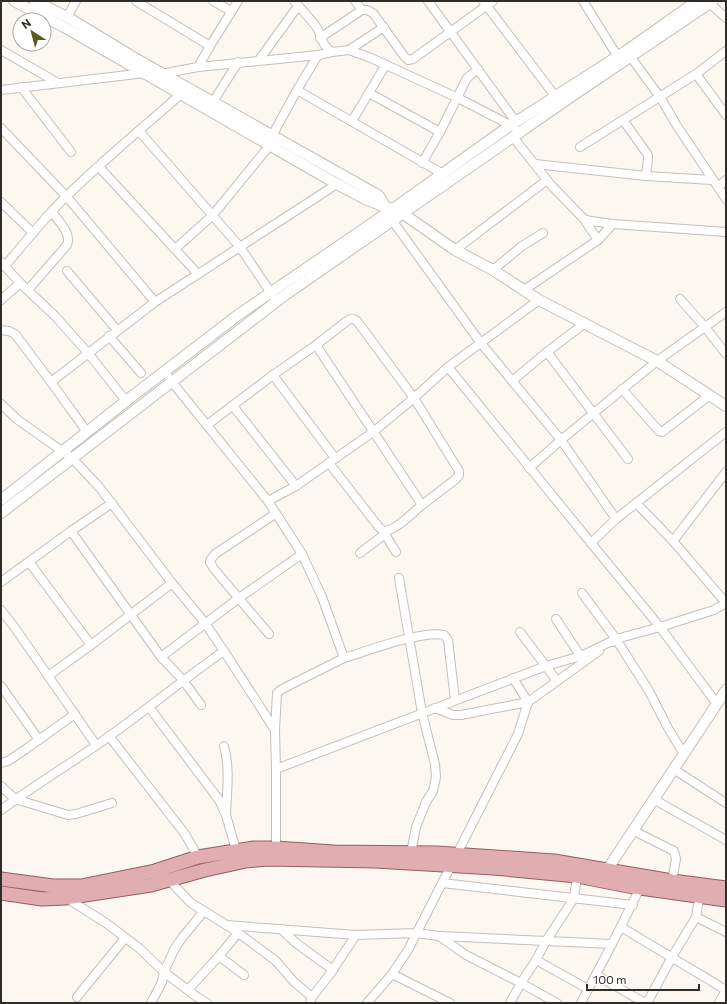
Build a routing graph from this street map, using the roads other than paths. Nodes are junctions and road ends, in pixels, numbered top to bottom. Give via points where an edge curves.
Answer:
1 (14, 1) edge
2 (35, 1) edge
3 (76, 1) edge
4 (136, 1) edge
5 (213, 1) edge
6 (238, 1) edge
7 (355, 1) edge
8 (428, 1) edge
9 (583, 1) edge
10 (697, 1) edge
11 (710, 2) edge
12 (296, 3) edge
13 (487, 3) edge
14 (362, 10) junction
15 (231, 11) junction
16 (67, 17) junction
17 (726, 18) edge
18 (384, 27) junction
19 (451, 31) junction
20 (320, 38) junction
21 (210, 46) junction
22 (1, 50) edge
23 (349, 50) junction
24 (726, 51) edge
25 (332, 52) junction
26 (318, 55) junction
27 (625, 55) junction
28 (259, 60) junction
29 (238, 62) junction
30 (386, 66) junction
31 (198, 67) junction
32 (478, 70) junction
33 (143, 73) junction
34 (164, 74) junction
35 (696, 74) junction
36 (58, 83) junction
37 (21, 87) junction
38 (1, 90) edge
39 (297, 90) junction
40 (369, 93) junction
41 (181, 94) junction
42 (555, 96) junction
43 (660, 97) junction
44 (458, 98) junction
45 (213, 102) junction
46 (726, 115) edge
47 (623, 120) junction
48 (352, 121) junction
49 (516, 126) junction
50 (1, 128) edge
51 (139, 131) junction
52 (440, 132) junction
53 (513, 137) junction
54 (271, 141) junction
55 (580, 147) dead end
56 (71, 152) dead end
57 (422, 163) junction
58 (535, 164) junction
59 (98, 167) junction
60 (443, 174) junction
61 (646, 176) junction
62 (547, 180) junction
63 (712, 180) junction
64 (726, 181) edge
65 (337, 184) junction
66 (718, 188) junction
67 (67, 197) junction
68 (726, 199) edge
69 (1, 202) edge
70 (393, 209) junction
71 (52, 212) junction
72 (213, 215) junction
73 (584, 219) junction
74 (392, 220) junction
75 (613, 224) junction
76 (726, 232) edge
77 (33, 233) junction
78 (543, 233) dead end
79 (598, 240) junction
80 (240, 247) junction
81 (175, 249) junction
82 (456, 250) junction
83 (3, 264) edge
84 (493, 270) junction
85 (67, 271) dead end
86 (198, 274) junction
87 (20, 283) junction
88 (28, 290) junction
89 (524, 290) junction
90 (272, 292) junction
91 (680, 299) dead end
92 (1, 300) edge
93 (539, 300) junction
94 (155, 302) junction
95 (276, 302) junction
96 (726, 312) edge
97 (585, 323) junction
98 (705, 327) junction
99 (1, 330) edge
100 (117, 330) junction
101 (109, 336) junction
102 (480, 342) junction
103 (316, 345) junction
104 (548, 352) junction
105 (88, 353) junction
106 (726, 354) edge
107 (657, 362) junction
108 (448, 367) junction
109 (165, 372) junction
110 (141, 373) dead end
111 (274, 375) junction
112 (512, 381) junction
113 (51, 382) junction
114 (172, 382) junction
115 (622, 389) junction
116 (710, 395) junction
117 (414, 398) junction
118 (126, 401) junction
119 (1, 404) edge
120 (233, 406) junction
121 (726, 406) edge
122 (594, 413) junction
123 (207, 425) junction
124 (87, 432) junction
125 (373, 432) junction
126 (726, 432) edge
127 (561, 440) junction
128 (63, 451) junction
129 (72, 458) junction
130 (628, 459) dead end
131 (332, 460) junction
132 (529, 468) junction
133 (726, 472) edge
134 (296, 486) junction
135 (1, 500) edge
136 (268, 501) junction
137 (112, 503) junction
138 (636, 503) junction
139 (422, 506) junction
140 (1, 513) edge
141 (275, 514) junction
142 (616, 519) junction
143 (71, 531) junction
144 (384, 533) junction
145 (673, 541) junction
146 (591, 543) junction
147 (396, 552) dead end
148 (360, 553) dead end
149 (302, 554) junction
150 (29, 562) junction
151 (399, 578) dead end
152 (1, 582) edge
153 (172, 583) junction
154 (582, 593) dead end
155 (239, 598) junction
156 (726, 603) edge
157 (1, 610) edge
158 (131, 614) junction
159 (556, 619) dead end
160 (205, 623) junction
161 (660, 627) junction
162 (520, 632) dead end
163 (269, 634) dead end
164 (410, 639) junction
165 (616, 639) junction
166 (91, 645) junction
167 (224, 651) junction
168 (161, 657) junction
169 (344, 658) junction
170 (582, 659) junction
171 (546, 666) junction
172 (48, 676) junction
173 (513, 678) junction
174 (183, 680) junction
175 (557, 682) junction
176 (1, 686) edge
177 (726, 690) edge
178 (455, 700) junction
179 (528, 702) junction
180 (717, 704) junction
181 (201, 705) dead end
182 (149, 707) junction
183 (435, 708) junction
184 (422, 713) junction
185 (75, 714) junction
186 (275, 730) junction
187 (109, 736) junction
188 (39, 740) junction
189 (96, 745) junction
190 (224, 746) dead end
191 (684, 754) junction
192 (1, 763) edge
193 (276, 769) junction
194 (674, 770) junction
195 (1, 786) edge
196 (15, 799) junction
197 (654, 800) junction
198 (112, 802) dead end
199 (726, 803) edge
200 (1, 810) edge
201 (226, 815) junction
202 (634, 831) junction
203 (726, 840) edge
204 (236, 850) junction
205 (411, 852) junction
206 (276, 854) junction
207 (198, 857) junction
208 (454, 860) junction
209 (159, 869) junction
210 (607, 870) junction
211 (576, 876) junction
212 (7, 880) edge
213 (169, 880) junction
214 (672, 881) junction
215 (442, 883) junction
216 (640, 888) junction
217 (726, 888) edge
218 (701, 891) junction
219 (66, 892) junction
220 (6, 893) edge
221 (574, 898) junction
222 (726, 900) edge
223 (633, 905) junction
224 (204, 911) junction
225 (696, 917) junction
226 (225, 925) junction
227 (621, 927) junction
228 (281, 929) junction
229 (726, 932) edge
230 (238, 933) junction
231 (416, 933) junction
232 (356, 935) junction
233 (439, 936) junction
234 (125, 938) junction
235 (546, 941) junction
236 (612, 944) junction
237 (220, 956) junction
238 (672, 957) junction
239 (536, 960) junction
240 (333, 970) junction
241 (164, 972) junction
242 (392, 974) junction
243 (244, 975) dead end
244 (596, 975) junction
245 (521, 983) junction
246 (588, 989) junction
247 (188, 990) junction
248 (726, 991) edge
249 (77, 997) dead end
250 (311, 1000) edge
251 (151, 1003) edge
252 (207, 1003) edge
253 (367, 1003) edge
254 (449, 1003) edge
255 (510, 1003) edge
256 (557, 1003) edge
257 (581, 1003) edge
258 (646, 1003) edge
259 (720, 1003) edge

1 - 33 street
2 - 16 street
3 - 16 street
4 - 21 street
5 - 15 street
6 - 15 street
7 - 14 street
8 - 19 street
9 - 27 street
10 - 27 street
11 - 17 street
11 - 27 street
12 - 20 street via 318,30
12 - 28 street
13 - 19 street
13 - 42 street
14 - 18 street via 373,13
14 - 20 street
15 - 21 street
16 - 34 street
18 - 19 street via 408,60
18 - 23 street
19 - 32 street
20 - 25 street via 325,47
21 - 31 street
22 - 36 street
23 - 25 street
23 - 30 street
24 - 35 street
25 - 26 street
26 - 28 street
26 - 39 street
27 - 42 street
27 - 43 street
27 - 49 street
28 - 29 street
29 - 31 street
29 - 45 street
30 - 40 street
30 - 44 street
31 - 34 street
32 - 44 street via 467,78
32 - 49 street
33 - 34 street
33 - 36 street
33 - 41 street
34 - 45 street
35 - 43 street
35 - 46 street
36 - 37 street
37 - 38 street
37 - 56 street
39 - 48 street
39 - 54 street
40 - 48 street
40 - 52 street
41 - 51 street
41 - 54 street
42 - 49 street
43 - 47 street
43 - 63 street
44 - 49 street
44 - 52 street
45 - 54 street
47 - 55 street
47 - 61 street via 648,155
48 - 57 street
49 - 53 street
49 - 60 street
50 - 67 street
51 - 59 street
51 - 72 street
52 - 57 street
53 - 58 street
53 - 70 street
54 - 65 street
54 - 70 street via 376,194
54 - 72 street
57 - 60 street
58 - 61 street
58 - 62 street
59 - 67 street
59 - 81 street
60 - 70 street
61 - 63 street
62 - 73 street
62 - 82 street
63 - 66 street
64 - 66 street
65 - 70 street
65 - 80 street
66 - 68 street
67 - 71 street
67 - 94 street
69 - 77 street
70 - 74 street
70 - 82 street
70 - 90 street
71 - 77 street
71 - 88 street via 69,239
72 - 80 street
72 - 81 street
73 - 75 street
73 - 79 street
74 - 95 street
74 - 102 street
75 - 76 street
75 - 79 street
77 - 83 street
78 - 84 street via 522,246
79 - 89 street
80 - 86 street
80 - 90 street
81 - 86 street
82 - 84 street
83 - 87 street
84 - 89 street
85 - 100 street
86 - 94 street
87 - 88 street
87 - 92 street
88 - 105 street
89 - 93 street
90 - 95 street
90 - 109 street
91 - 98 street
93 - 97 street
93 - 102 street
94 - 100 street
95 - 114 street
96 - 98 street
97 - 104 street
97 - 107 street
98 - 106 street
98 - 107 street
99 - 113 street via 15,334
100 - 101 street
101 - 105 street
101 - 110 street
102 - 108 street
102 - 112 street
103 - 111 street
103 - 117 street via 350,318 354,319
103 - 125 street
104 - 112 street
104 - 122 street
105 - 113 street
105 - 118 street
107 - 115 street
107 - 116 street
108 - 117 street
108 - 132 street
109 - 114 street
109 - 118 street
111 - 120 street
111 - 131 street
112 - 127 street
113 - 124 street
114 - 123 street
114 - 129 street
115 - 116 street via 662,432
115 - 122 street
116 - 121 street
117 - 125 street
117 - 139 street via 459,471 456,479
118 - 124 street
119 - 128 street via 18,420
120 - 123 street
120 - 134 street
122 - 127 street
122 - 130 street
123 - 136 street
124 - 128 street
125 - 131 street
125 - 139 street
126 - 138 street
127 - 132 street
127 - 142 street
128 - 129 street
128 - 135 street
129 - 137 street
129 - 140 street
131 - 134 street
131 - 144 street
132 - 146 street
133 - 145 street
134 - 136 street
136 - 141 street
137 - 143 street
137 - 153 street
138 - 142 street
138 - 145 street
139 - 144 street
141 - 149 street
141 - 155 street via 211,559 214,569
142 - 146 street
143 - 150 street
143 - 158 street
144 - 147 street
144 - 148 street
145 - 156 street
146 - 161 street
149 - 155 street
149 - 169 street via 322,597
150 - 152 street
150 - 166 street
151 - 164 street
153 - 158 street
153 - 160 street
154 - 165 street
155 - 160 street
155 - 163 street
156 - 161 street via 714,610
157 - 172 street
158 - 166 street
158 - 168 street
159 - 170 street
160 - 167 street
160 - 168 street
161 - 165 street
161 - 180 street
162 - 171 street
164 - 169 street
164 - 178 street via 438,634 444,635 448,640
164 - 184 street
165 - 170 street
165 - 191 street
166 - 172 street
167 - 174 street
167 - 186 street
168 - 174 street
169 - 186 street via 280,691 277,697
170 - 171 street
170 - 175 street
171 - 173 street
171 - 175 street
172 - 185 street
173 - 178 street
173 - 179 street
174 - 181 street
174 - 182 street
175 - 179 street
176 - 188 street
177 - 180 street
178 - 183 street
179 - 183 street via 461,716
179 - 208 street via 518,734
180 - 191 street
182 - 187 street
182 - 201 street via 219,800
183 - 184 street
184 - 193 street
184 - 205 street via 436,778 433,791 416,827
185 - 188 street
185 - 189 street
186 - 193 street
187 - 189 street
187 - 207 street via 185,834
188 - 192 street
189 - 196 street
190 - 201 street via 228,784
191 - 194 street
193 - 206 street
194 - 197 street
194 - 199 street
195 - 196 street
196 - 198 street via 68,815
196 - 200 street
197 - 202 street
197 - 203 street
201 - 204 street
202 - 210 street
202 - 214 street via 674,852 676,860
204 - 206 main road via 254,848
204 - 207 main road
205 - 206 main road
205 - 208 main road
206 - 208 main road via 376,861
206 - 213 main road
207 - 209 main road
208 - 210 main road via 554,861
208 - 211 main road
208 - 215 street
209 - 213 street
209 - 219 main road
210 - 214 main road
211 - 216 main road
211 - 221 street
212 - 219 main road
212 - 220 main road
213 - 219 main road via 151,885
213 - 224 street via 191,903
214 - 218 main road
215 - 221 street
215 - 231 street
216 - 218 main road
216 - 223 street
217 - 218 main road
218 - 222 main road
218 - 225 street
219 - 220 main road via 42,899
219 - 234 street
221 - 223 street
221 - 235 street
223 - 227 street
224 - 226 street
224 - 241 street via 182,938
225 - 229 street
225 - 238 street
226 - 228 street
226 - 230 street
227 - 236 street
227 - 238 street
228 - 232 street
228 - 240 street
230 - 237 street
230 - 250 street via 276,962
231 - 232 street
231 - 233 street
231 - 242 street
232 - 240 street
233 - 235 street
233 - 245 street via 466,955
234 - 241 street
234 - 249 street
235 - 236 street
235 - 239 street
236 - 244 street
237 - 243 street
237 - 247 street
238 - 248 street
238 - 258 street
239 - 245 street
239 - 246 street
240 - 250 street
241 - 247 street
241 - 251 street via 162,982
242 - 253 street
242 - 254 street
244 - 246 street
244 - 258 street
245 - 255 street
245 - 256 street
246 - 257 street
247 - 252 street
248 - 259 street

